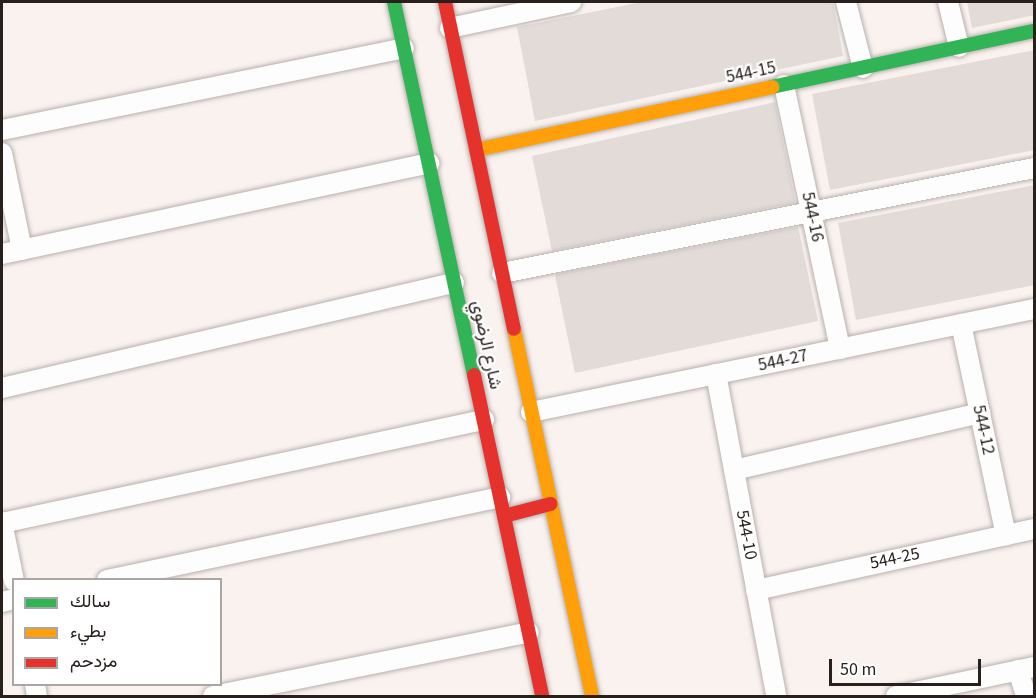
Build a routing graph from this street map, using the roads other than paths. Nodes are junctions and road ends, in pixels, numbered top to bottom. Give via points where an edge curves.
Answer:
1 (394, 2) edge
2 (444, 2) edge
3 (571, 2) edge
4 (846, 2) edge
5 (948, 2) edge
6 (450, 28) junction
7 (1035, 31) edge
8 (959, 47) junction
9 (404, 48) junction
10 (863, 68) junction
11 (784, 85) junction
12 (2, 130) edge
13 (476, 150) junction
14 (2, 153) edge
15 (429, 163) junction
16 (1035, 168) edge
17 (811, 212) junction
18 (22, 250) junction
19 (2, 254) edge
20 (502, 273) junction
21 (454, 283) junction
22 (1035, 309) edge
23 (961, 324) junction
24 (840, 349) junction
25 (716, 374) junction
26 (2, 388) edge
27 (531, 412) junction
28 (980, 413) junction
29 (484, 420) junction
30 (734, 470) junction
31 (550, 504) junction
32 (502, 507) junction
33 (2, 522) edge
34 (1035, 529) edge
35 (1006, 535) junction
36 (13, 578) edge
37 (112, 578) edge
38 (756, 590) junction
39 (529, 632) junction
40 (1026, 668) edge
41 (213, 696) edge
42 (542, 696) edge
43 (592, 696) edge
44 (776, 696) edge
45 (896, 696) edge
46 (1026, 696) edge

1 - 9 street, شارع الرضوي
2 - 6 street, شارع الرضوي
3 - 6 street
4 - 10 street
5 - 8 street
6 - 13 street, شارع الرضوي
7 - 8 street, 544-15
8 - 10 street, 544-15
9 - 12 street
9 - 15 street, شارع الرضوي
10 - 11 street, 544-15
11 - 13 street, 544-15
11 - 17 street, 544-16
13 - 20 street, شارع الرضوي
14 - 18 street
15 - 18 street
15 - 21 street, شارع الرضوي
16 - 17 street
17 - 20 street
17 - 24 street, 544-16
18 - 19 street
20 - 27 street, شارع الرضوي
21 - 26 street
21 - 29 street, شارع الرضوي
22 - 23 street, 544-27
23 - 24 street, 544-27
23 - 28 street, 544-12
24 - 25 street, 544-27
25 - 27 street, 544-27
25 - 30 street, 544-10
27 - 31 street, شارع الرضوي
28 - 30 street
28 - 35 street, 544-12
29 - 32 street, شارع الرضوي
29 - 33 street
30 - 38 street, 544-10
31 - 32 street
31 - 43 street, شارع الرضوي
32 - 37 street
32 - 39 street, شارع الرضوي
33 - 36 street
34 - 35 street, 544-25
35 - 38 street, 544-25
38 - 44 street, 544-10
39 - 41 street
39 - 42 street, شارع الرضوي
40 - 45 street
40 - 46 street

